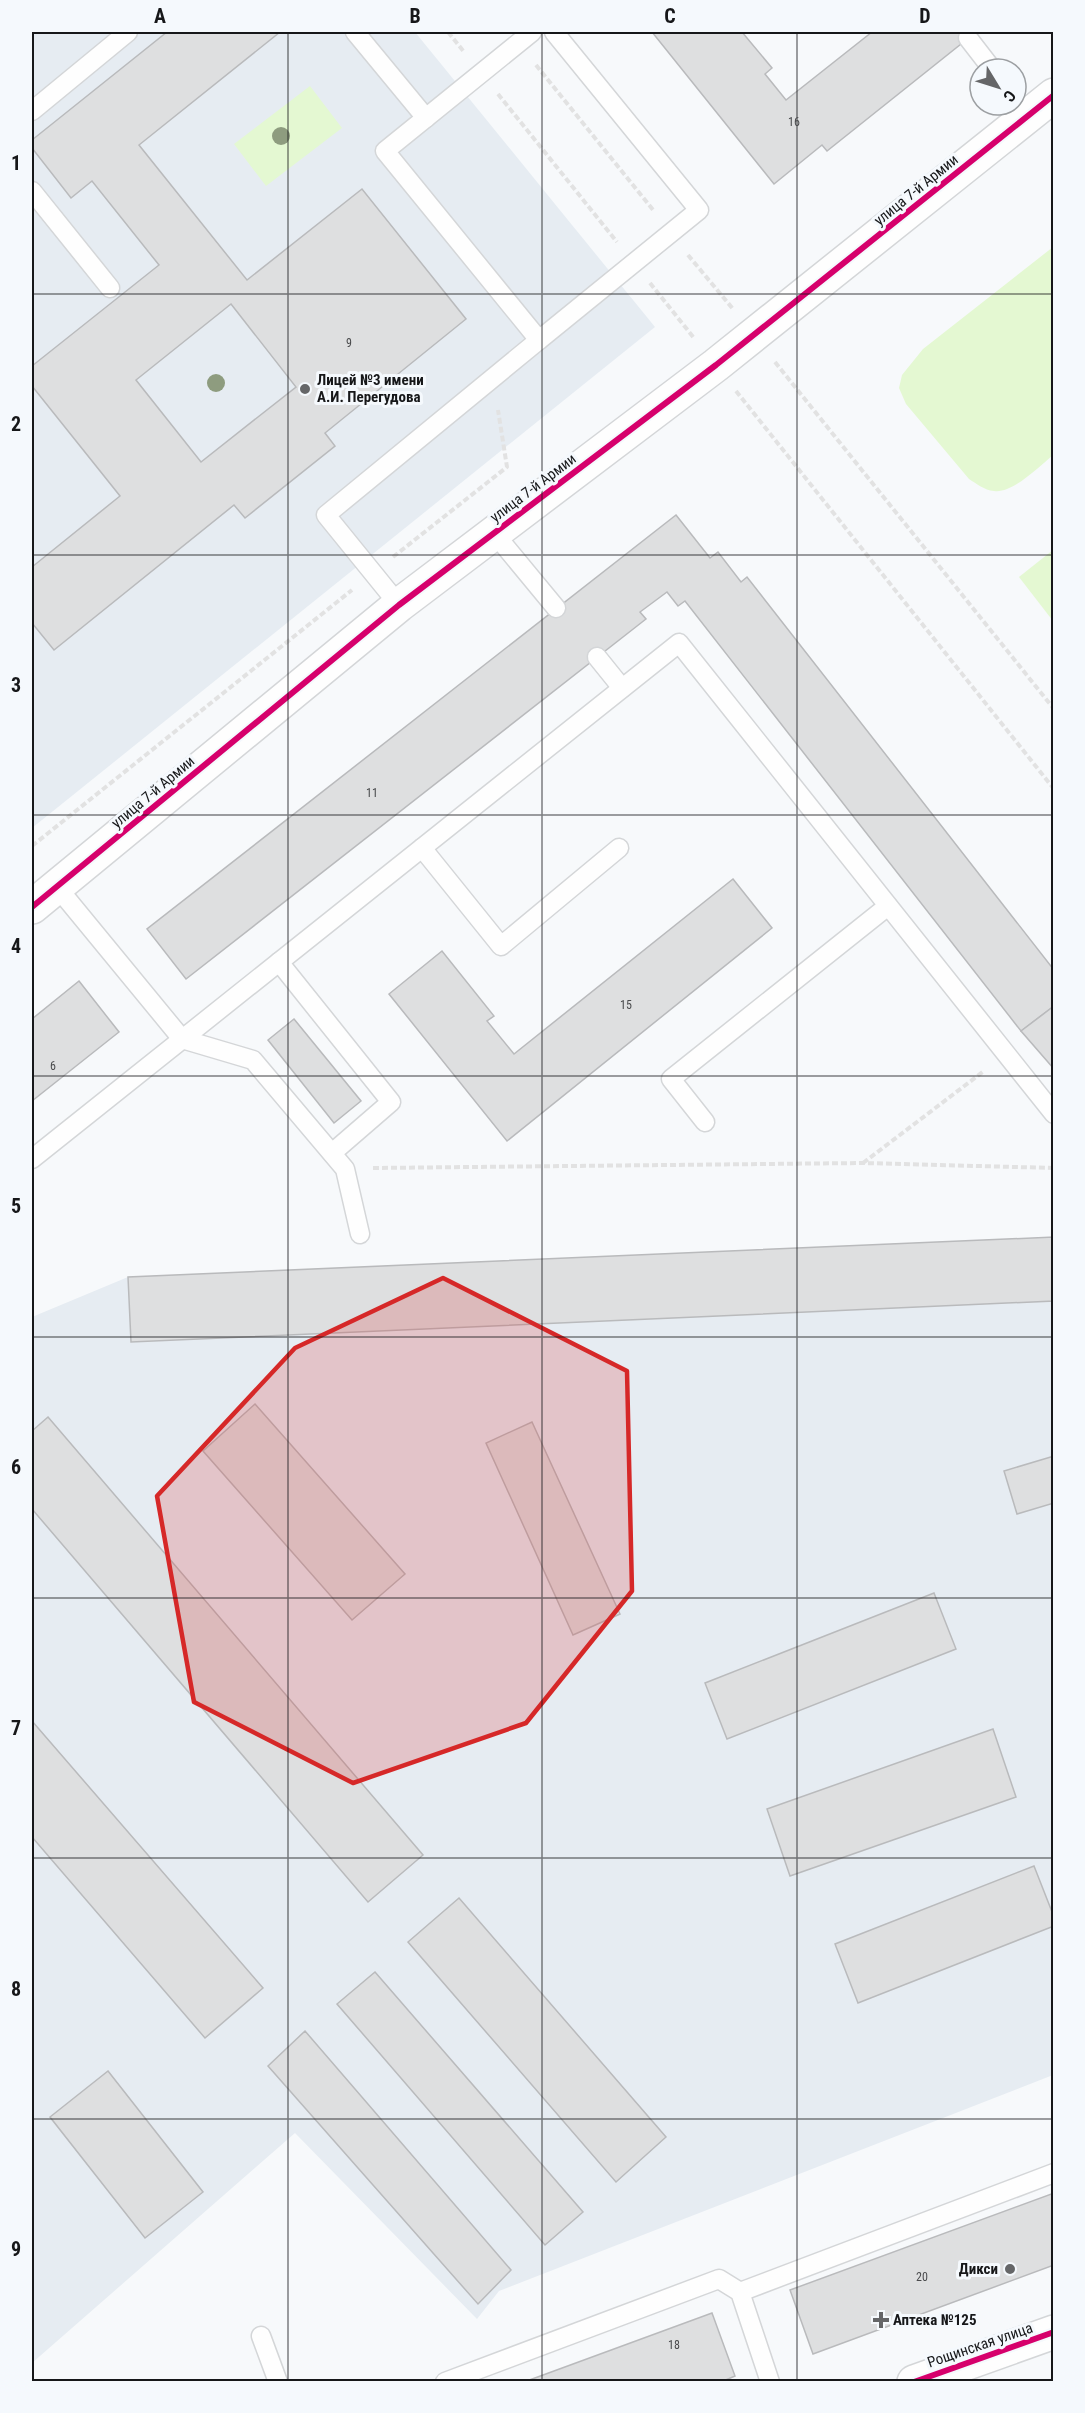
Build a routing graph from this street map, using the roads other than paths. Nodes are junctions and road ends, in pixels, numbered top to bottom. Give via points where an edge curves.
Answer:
1 (128, 32) edge
2 (355, 32) edge
3 (554, 32) edge
4 (525, 37) edge
5 (968, 38) dead end
6 (983, 57) edge
7 (1033, 102) edge
8 (32, 111) edge
9 (426, 118) junction
10 (32, 192) edge
11 (110, 288) dead end
12 (539, 340) junction
13 (494, 532) junction
14 (399, 605) junction
15 (556, 608) dead end
16 (597, 657) dead end
17 (622, 688) junction
18 (422, 848) junction
19 (619, 848) dead end
20 (57, 887) junction
21 (888, 906) junction
22 (32, 907) edge
23 (279, 962) junction
24 (182, 1039) junction
25 (1053, 1114) edge
26 (705, 1122) dead end
27 (332, 1153) junction
28 (32, 1159) edge
29 (360, 1234) dead end
30 (1053, 2173) edge
31 (740, 2292) junction
32 (1053, 2332) edge
33 (261, 2336) dead end
34 (278, 2382) edge
35 (445, 2382) edge
36 (770, 2382) edge
37 (914, 2382) edge

1 - 8 lane
2 - 9 lane
3 - 12 lane via 699,210
4 - 9 lane
5 - 6 lane
7 - 13 street, улица 7-й Армии via 754,335
9 - 12 lane via 386,151
10 - 11 lane
12 - 14 lane via 326,515
13 - 14 street, улица 7-й Армии
13 - 15 lane
14 - 20 street, улица 7-й Армии
16 - 17 lane
17 - 18 lane
17 - 21 lane via 679,643
18 - 19 lane via 501,946
18 - 23 lane
20 - 22 street, улица 7-й Армии
20 - 24 lane
21 - 25 lane
21 - 26 lane via 671,1079
23 - 24 lane
23 - 27 lane via 391,1102
24 - 27 lane via 253,1060
24 - 28 lane
27 - 29 lane via 345,1169
30 - 31 lane
31 - 35 lane via 719,2279
31 - 36 lane
32 - 37 street, Рощинская улица
33 - 34 lane

